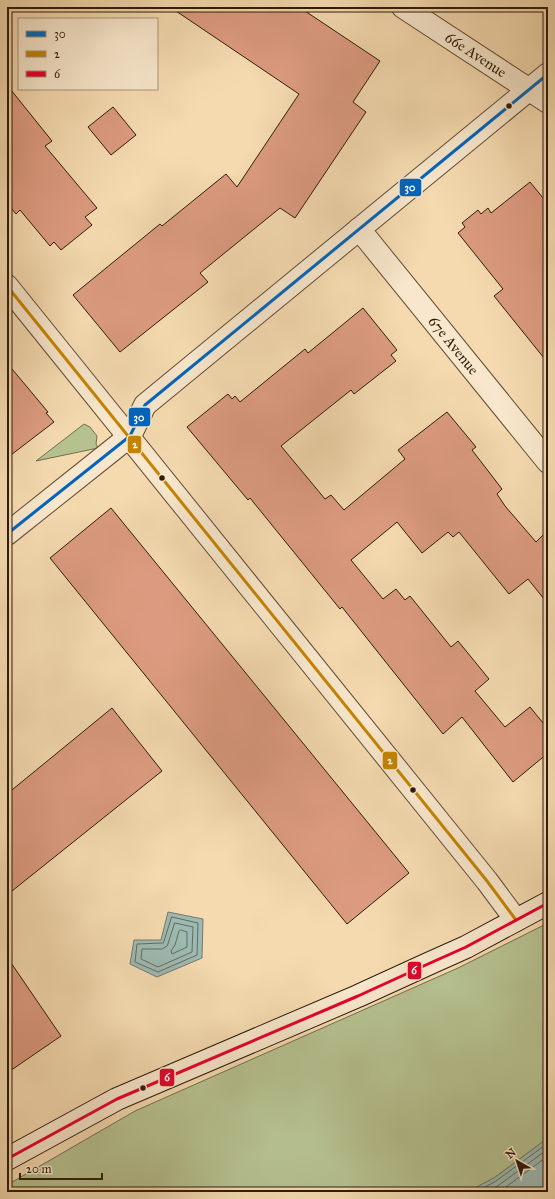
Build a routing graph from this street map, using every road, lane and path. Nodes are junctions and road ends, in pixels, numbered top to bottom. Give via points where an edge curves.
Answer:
1 (403, 7) edge
2 (548, 74) edge
3 (529, 90) junction
4 (548, 102) edge
5 (359, 230) junction
6 (7, 286) edge
7 (130, 436) junction
8 (548, 462) edge
9 (7, 534) edge
10 (548, 903) edge
11 (516, 920) junction
12 (7, 1159) edge

1 - 3 street, 66e Avenue
2 - 3 street
3 - 4 street, 66e Avenue
3 - 5 street
5 - 7 street via 145,405
5 - 8 street, 67e Avenue
6 - 7 street
7 - 9 street
7 - 11 street
10 - 11 street
11 - 12 street via 358,996 117,1099

